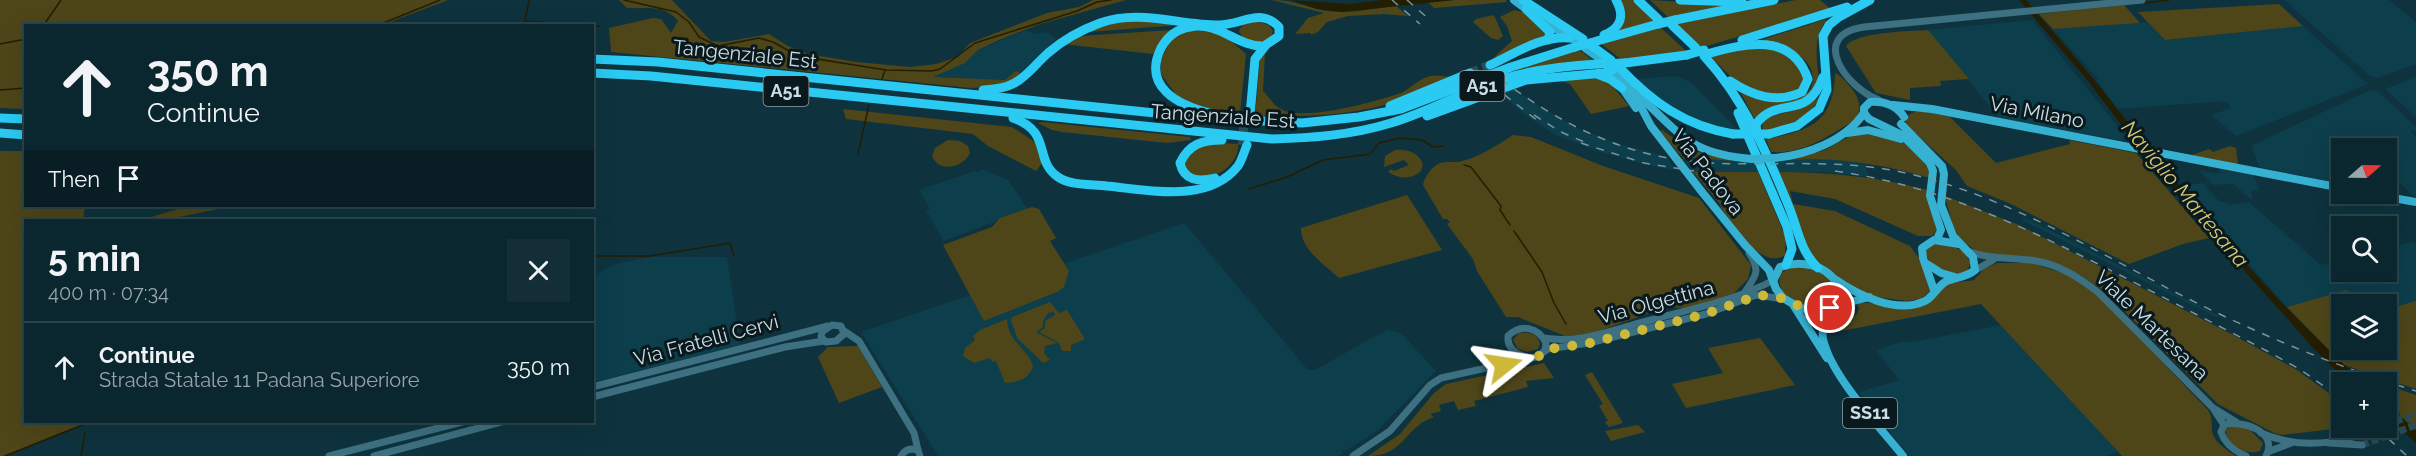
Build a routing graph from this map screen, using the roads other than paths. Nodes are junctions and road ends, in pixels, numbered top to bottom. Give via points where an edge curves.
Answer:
1 (1514, 0) edge
2 (1523, 0) edge
3 (1616, 0) edge
4 (1638, 0) edge
5 (1645, 0) edge
6 (1680, 0) edge
7 (1765, 0) edge
8 (1774, 0) edge
9 (1870, 0) edge
10 (2142, 0) edge
11 (1526, 9) junction
12 (1236, 22) junction
13 (1666, 22) junction
14 (1234, 37) junction
15 (1548, 40) junction
16 (1582, 43) junction
17 (1245, 44) junction
18 (1266, 45) junction
19 (1697, 54) junction
20 (594, 59) edge
21 (1711, 63) junction
22 (1490, 65) tunnel mouth
23 (1609, 66) junction
24 (1824, 70) junction
25 (594, 73) edge
26 (1470, 73) tunnel mouth
27 (1632, 87) junction
28 (918, 88) junction
29 (1622, 88) junction
30 (1856, 88) junction
31 (1882, 101) junction
32 (1893, 105) junction
33 (1913, 108) junction
34 (978, 110) junction
35 (1641, 110) junction
36 (1864, 110) junction
37 (1654, 111) junction
38 (1248, 117) junction
39 (0, 118) edge
40 (24, 119) edge
41 (1344, 119) junction
42 (1902, 120) junction
43 (1881, 125) junction
44 (1852, 126) junction
45 (0, 133) edge
46 (1676, 134) junction
47 (24, 135) edge
48 (1838, 136) junction
49 (1280, 139) junction
50 (1760, 144) junction
51 (1924, 156) junction
52 (2331, 186) edge
53 (2397, 199) edge
54 (2416, 202) edge
55 (1937, 239) junction
56 (1747, 248) junction
57 (1967, 250) junction
58 (1995, 260) junction
59 (1925, 261) junction
60 (1788, 264) junction
61 (1818, 268) junction
62 (1974, 271) junction
63 (1961, 277) junction
64 (1833, 278) junction
65 (1774, 280) junction
66 (1934, 290) junction
67 (1744, 293) junction
68 (1869, 297) junction
69 (1788, 302) junction
70 (1834, 306) junction
71 (828, 326) junction
72 (844, 331) junction
73 (1544, 338) junction
74 (838, 340) junction
75 (824, 341) junction
76 (860, 342) junction
77 (1510, 348) junction
78 (1545, 350) junction
79 (1529, 357) junction
80 (1497, 367) junction
81 (1837, 370) junction
82 (594, 386) edge
83 (594, 397) edge
84 (2213, 408) junction
85 (2236, 422) junction
86 (458, 423) edge
87 (497, 423) edge
88 (2224, 425) junction
89 (2261, 433) junction
90 (915, 438) junction
91 (2348, 438) tunnel mouth
92 (2293, 442) junction
93 (2326, 443) junction
94 (2362, 445) tunnel mouth
95 (908, 449) junction
96 (919, 453) edge
97 (2268, 453) edge
98 (329, 456) edge
99 (374, 456) edge
100 (901, 456) edge
101 (1353, 456) edge
102 (1904, 456) edge
103 (2246, 456) edge

1 - 11 main road
2 - 16 highway
3 - 16 highway, A51 via 1622,12 1621,22 1612,32
4 - 13 highway
5 - 13 highway
6 - 7 highway
8 - 13 highway, Tangenziale Est / A51
9 - 19 highway
9 - 24 highway via 1826,29 1822,41
10 - 30 street via 1845,32 1837,40 1837,51 1842,73
11 - 15 highway via 1550,31
11 - 16 main road
12 - 14 highway via 1232,29
12 - 18 highway via 1254,16 1275,22 1280,34
12 - 28 highway via 1217,25 1144,16 1112,20 1087,28 1060,44 1012,86 989,90
13 - 16 highway, Tangenziale Est / A51
13 - 19 highway
14 - 17 highway
14 - 38 highway via 1213,28 1179,29 1165,39 1155,71 1166,92 1179,103 1199,111
15 - 16 highway, A51 via 1562,36
15 - 22 highway, A51
16 - 23 highway
16 - 41 highway, Tangenziale Est / A51 via 1409,107
17 - 18 highway
17 - 38 highway via 1251,57
18 - 38 highway via 1255,59
19 - 21 highway
19 - 21 highway via 1743,44 1770,45 1798,59 1808,82 1797,96 1765,98 1736,86
19 - 23 highway via 1672,62
19 - 60 highway via 1730,97 1757,155 1789,236 1792,251
20 - 28 highway, Tangenziale Est / A51
21 - 50 highway via 1737,97
23 - 27 highway
23 - 29 main road, Via Padova
23 - 29 highway via 1607,77
23 - 49 highway, Tangenziale Est / A51 via 1525,80 1426,116 1372,128
24 - 27 highway, bridge via 1826,95 1819,109 1797,126 1769,134 1733,134 1705,128 1678,117
24 - 50 highway via 1820,87 1809,102 1758,120
25 - 34 highway, Tangenziale Est / A51
26 - 41 highway, A51 via 1398,104
27 - 35 main road, Via Padova
27 - 37 main road
28 - 38 highway, Tangenziale Est / A51
29 - 35 main road, Via Padova
30 - 31 street
30 - 36 street
31 - 32 main road, Via Milano
31 - 36 main road via 1872,102
32 - 33 main road, Via Milano
32 - 42 main road
33 - 42 main road
33 - 52 main road, Via Milano
34 - 49 highway, Tangenziale Est / A51
34 - 49 highway via 1031,125 1055,175 1066,181 1152,192 1203,188 1222,180 1244,157 1245,145 1235,162 1217,177 1193,180 1181,170 1180,161 1197,142
35 - 37 main road
35 - 46 main road
35 - 56 main road, Via Padova
36 - 43 main road
36 - 44 main road
37 - 46 main road
38 - 41 highway, Tangenziale Est / A51 via 1302,123
39 - 40 highway
42 - 43 main road
42 - 57 main road via 1943,168 1940,203 1952,234
43 - 44 main road
43 - 51 main road via 1902,135
44 - 48 main road
45 - 47 highway
46 - 48 main road, bridge via 1708,153 1752,159 1803,154
48 - 51 main road via 1875,131 1901,139
50 - 61 highway via 1790,210 1803,252
51 - 55 main road via 1933,171 1930,195 1941,228
53 - 54 main road
55 - 57 main road
55 - 59 main road via 1924,244 1921,253
56 - 60 main road, Via Padova via 1766,260
56 - 65 main road, Via Padova via 1767,266
56 - 67 street via 1757,274
57 - 58 street, Viale Martesana
57 - 62 main road via 1976,262
58 - 62 street
58 - 84 street, Viale Martesana via 2042,262 2080,278 2099,292
59 - 63 main road via 1941,273
59 - 66 main road
60 - 61 main road
60 - 65 main road via 1776,272
61 - 64 main road
62 - 63 main road
63 - 66 main road
64 - 68 main road
64 - 70 main road, SS11 via 1840,292
65 - 67 street, Via Olgettina
65 - 69 main road, SS11 via 1776,289
66 - 68 main road via 1927,300 1913,305
67 - 73 street, Via Olgettina via 1698,310 1584,338
68 - 70 main road
69 - 70 main road via 1811,311
69 - 78 street, Via Olgettina via 1759,295 1701,315 1586,344
69 - 81 main road, SS11 via 1808,324 1816,346
70 - 81 main road, SS11 via 1824,319 1822,332
71 - 72 street via 838,325
71 - 75 street via 822,332
71 - 82 street, Via Fratelli Cervi
72 - 74 street
72 - 76 street
73 - 77 street via 1531,328 1515,329 1508,336
73 - 78 street
74 - 75 street
74 - 76 street
75 - 83 street, Via Fratelli Cervi via 785,347
76 - 90 street
77 - 79 street
77 - 80 street via 1508,359
78 - 79 street, Via Olgettina via 1539,356
79 - 80 street, Via Olgettina
80 - 101 street, Via Olgettina via 1433,382 1390,431
81 - 102 main road, SS11
84 - 85 street, Viale Martesana
84 - 88 street, Viale Martesana
85 - 88 street
85 - 89 street, Viale Martesana
86 - 98 street
87 - 99 street
88 - 103 street, Viale Martesana via 2224,441
89 - 92 street
89 - 97 street via 2269,443
90 - 95 street
90 - 96 street
91 - 93 street
92 - 93 street
92 - 97 street
93 - 94 street
95 - 96 street
95 - 100 street

